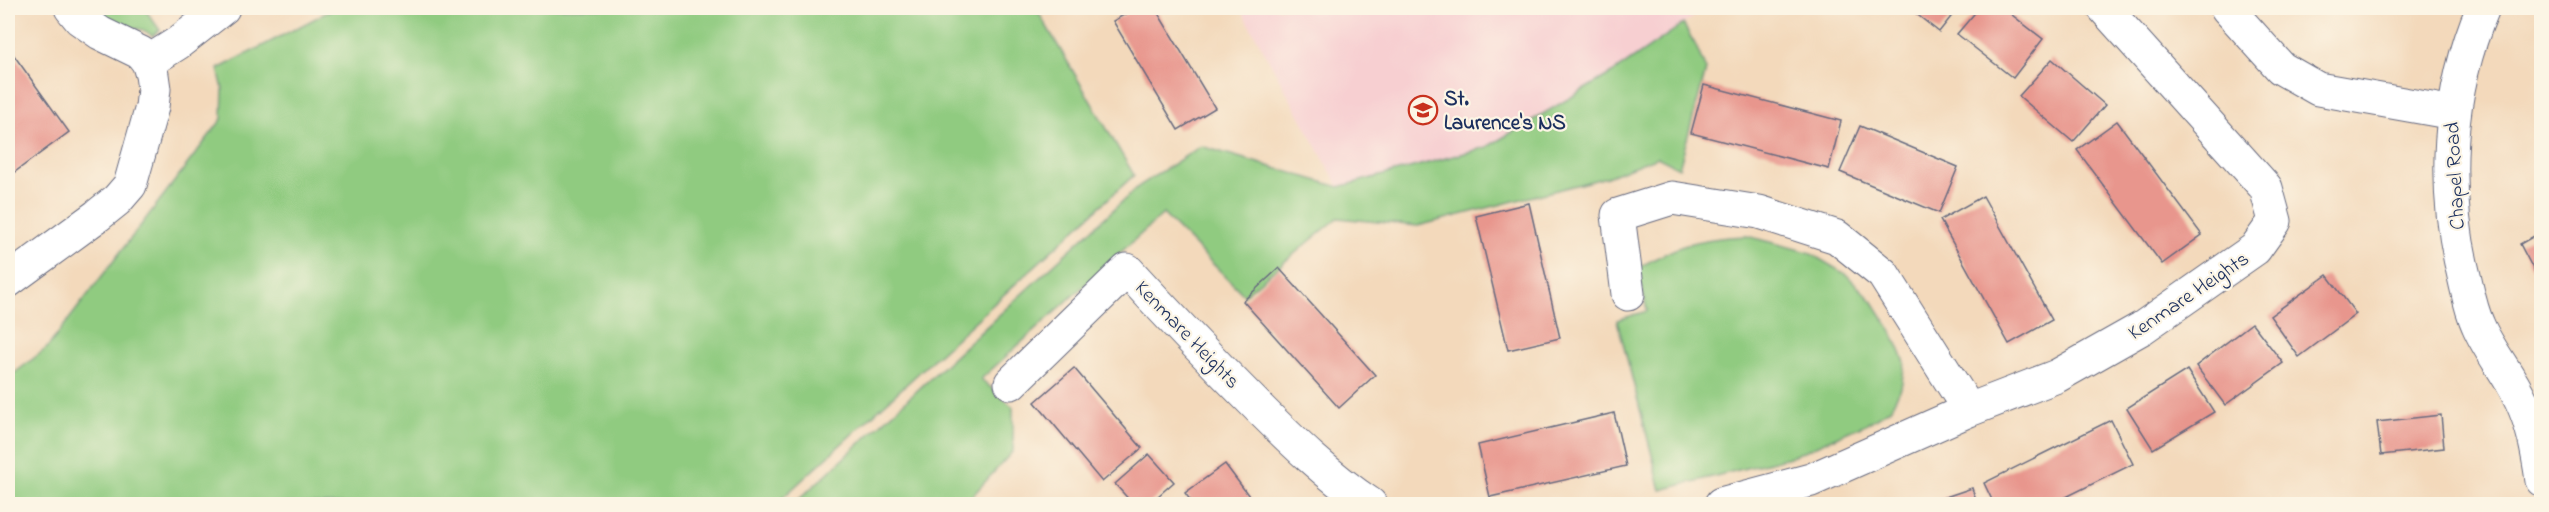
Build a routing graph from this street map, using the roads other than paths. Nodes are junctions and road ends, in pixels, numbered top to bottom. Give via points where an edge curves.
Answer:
1 (71, 8) edge
2 (223, 8) edge
3 (2104, 8) edge
4 (2227, 8) edge
5 (2483, 8) edge
6 (148, 62) junction
7 (2454, 113) junction
8 (8, 281) edge
9 (1628, 294) dead end
10 (1011, 383) dead end
11 (1969, 410) junction
12 (2541, 480) edge
13 (1814, 492) edge
14 (1370, 504) edge
15 (1721, 504) edge

1 - 6 street via 80,19 141,53
2 - 6 street
3 - 11 street, Kenmare Heights via 2266,188 2275,221 2255,249 2142,328 2057,376
4 - 7 street, Chapel Road via 2281,68 2318,89
5 - 7 street via 2464,59
6 - 8 street via 154,89 152,106 130,185
7 - 12 street, Chapel Road via 2452,208 2463,271 2478,327 2522,401 2536,444
9 - 11 street via 1618,214 1672,198 1759,212 1837,237 1883,274
10 - 14 street, Kenmare Heights via 1127,270 1297,446
11 - 13 street, Kenmare Heights
13 - 15 street, Kenmare Heights

